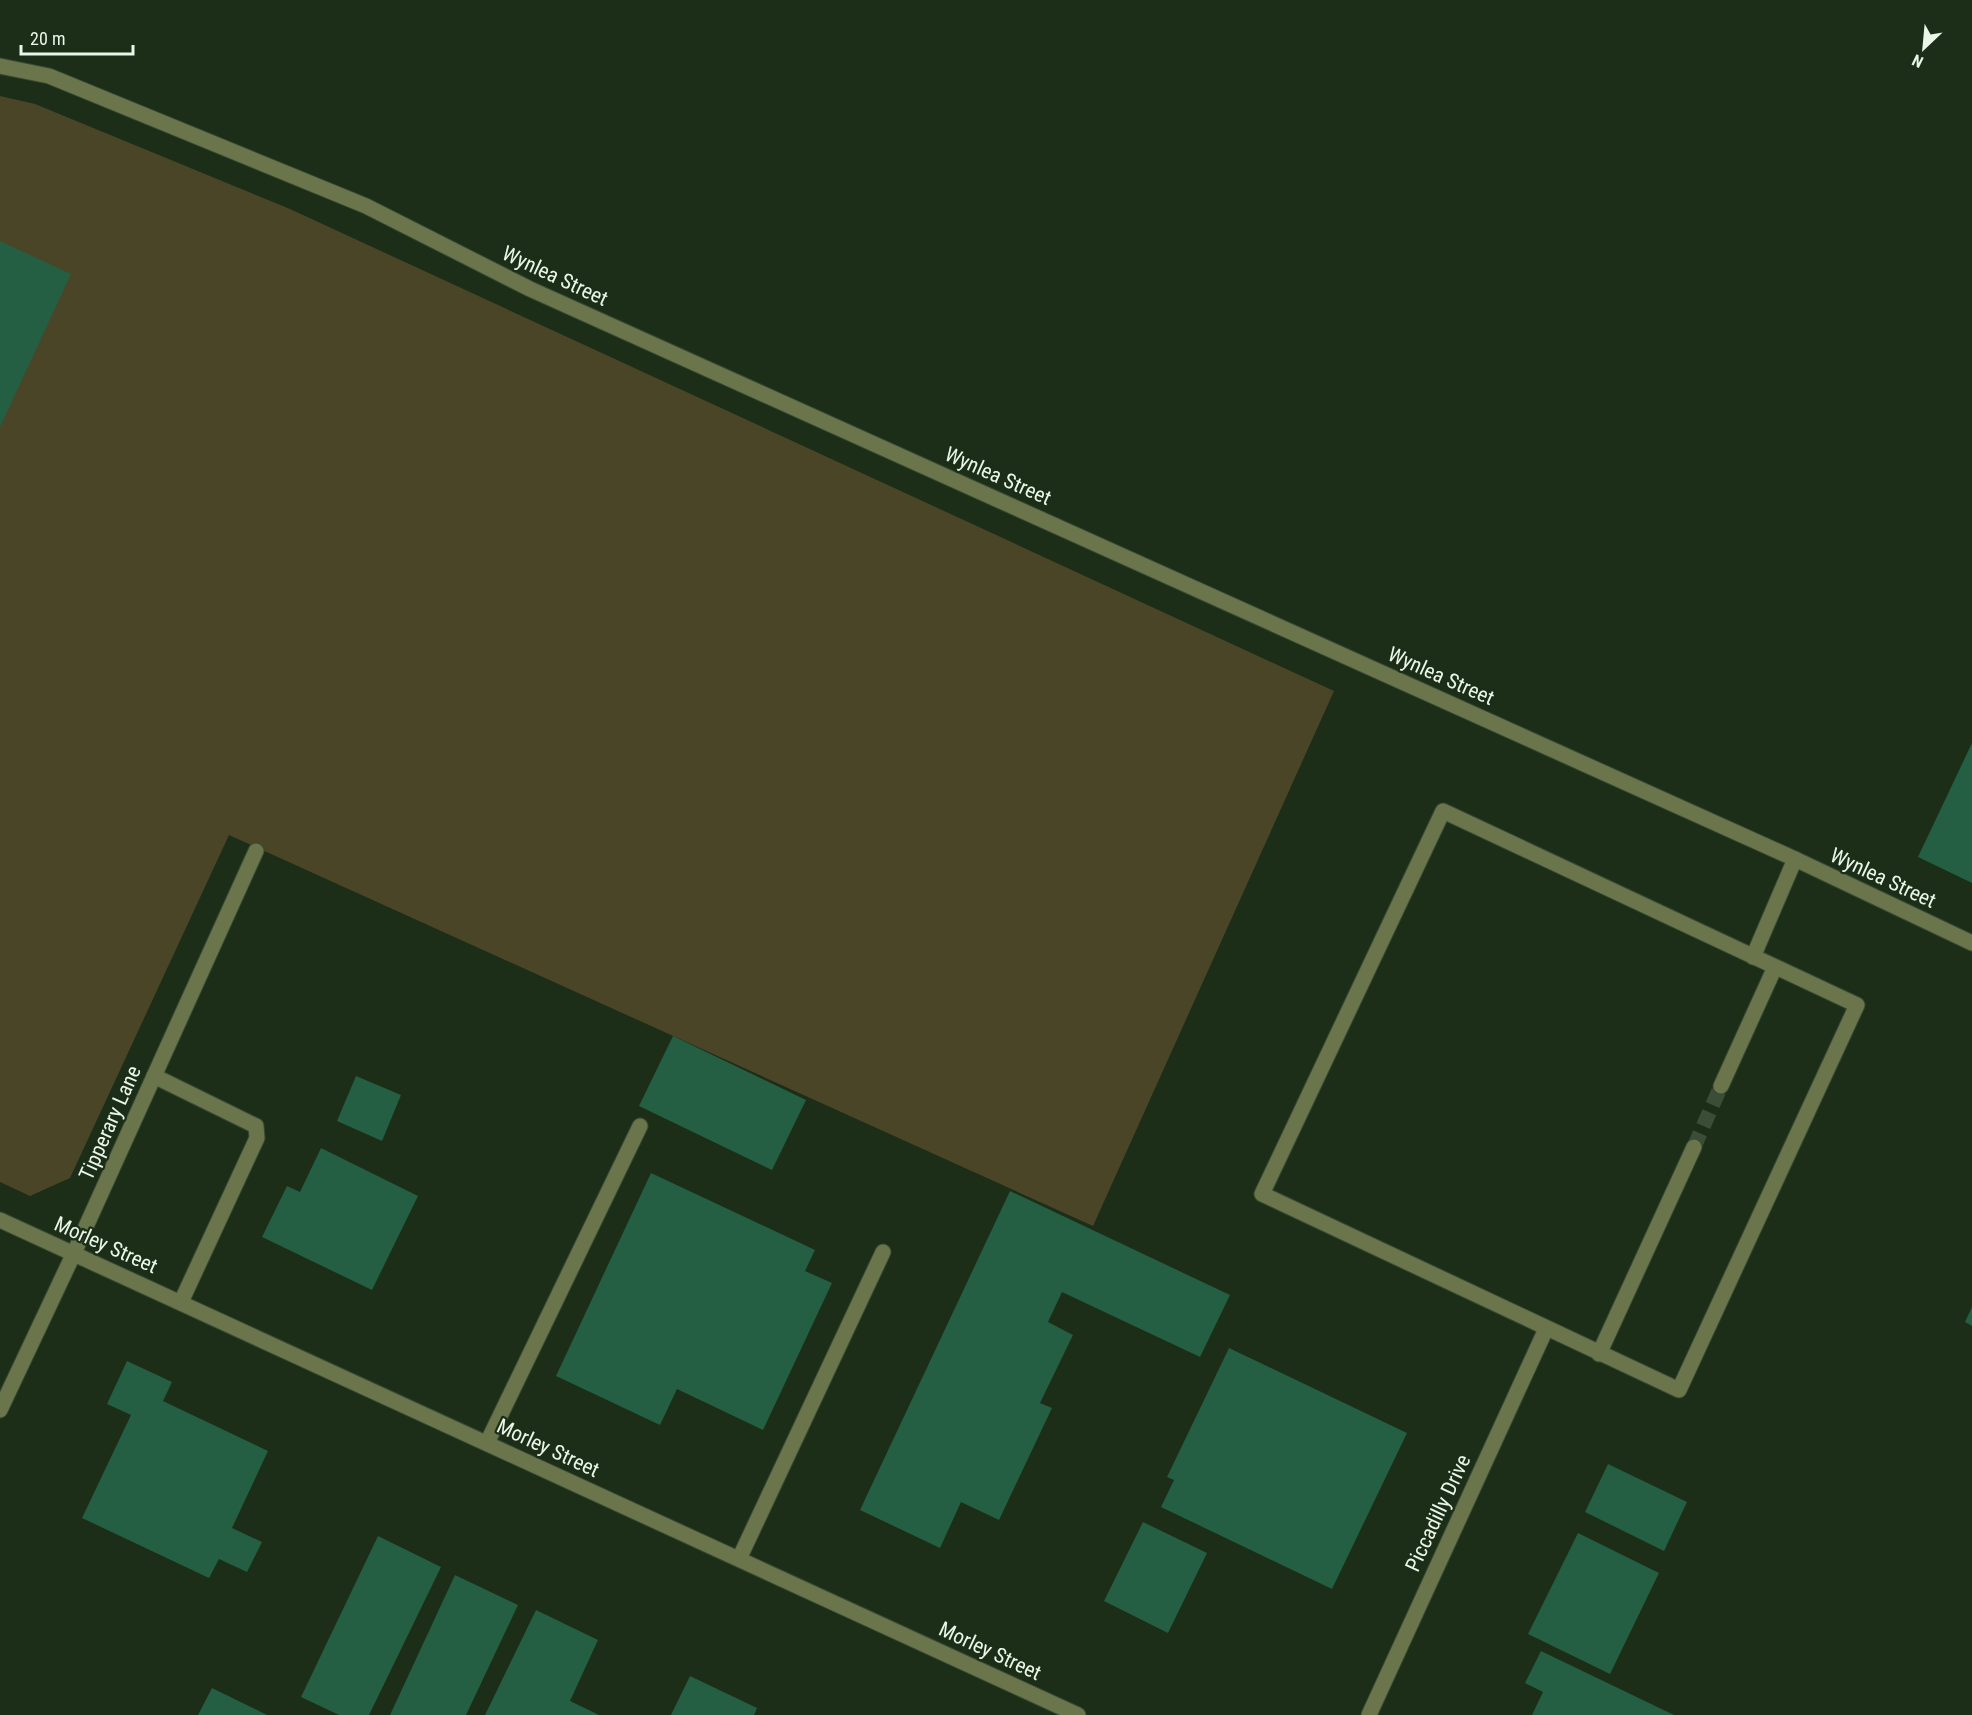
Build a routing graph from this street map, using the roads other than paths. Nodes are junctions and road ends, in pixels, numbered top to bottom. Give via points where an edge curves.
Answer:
1 (0, 66) edge
2 (256, 851) dead end
3 (1795, 859) junction
4 (1972, 943) edge
5 (1753, 957) junction
6 (1775, 967) junction
7 (154, 1076) junction
8 (1721, 1086) tunnel mouth
9 (640, 1126) dead end
10 (1694, 1147) tunnel mouth
11 (0, 1220) edge
12 (882, 1252) dead end
13 (74, 1253) junction
14 (181, 1302) junction
15 (1546, 1329) junction
16 (1599, 1354) junction
17 (0, 1410) edge
18 (487, 1443) junction
19 (739, 1559) junction
20 (1078, 1715) edge
21 (1369, 1715) edge

1 - 3 street, Wynlea Street via 49,76 366,206 530,289
2 - 7 street, Tipperary Lane
3 - 4 street, Wynlea Street
3 - 5 street
5 - 6 street
5 - 15 street via 1443,811 1262,1194
6 - 8 street
6 - 16 street via 1857,1005 1679,1390
7 - 13 street, Tipperary Lane
7 - 14 street via 256,1126 257,1138
9 - 18 street
10 - 16 street
11 - 13 street, Morley Street
12 - 19 street
13 - 14 street, Morley Street
13 - 17 street, Tipperary Lane
14 - 18 street, Morley Street
15 - 16 street
15 - 21 street, Piccadilly Drive
18 - 19 street, Morley Street
19 - 20 street, Morley Street

